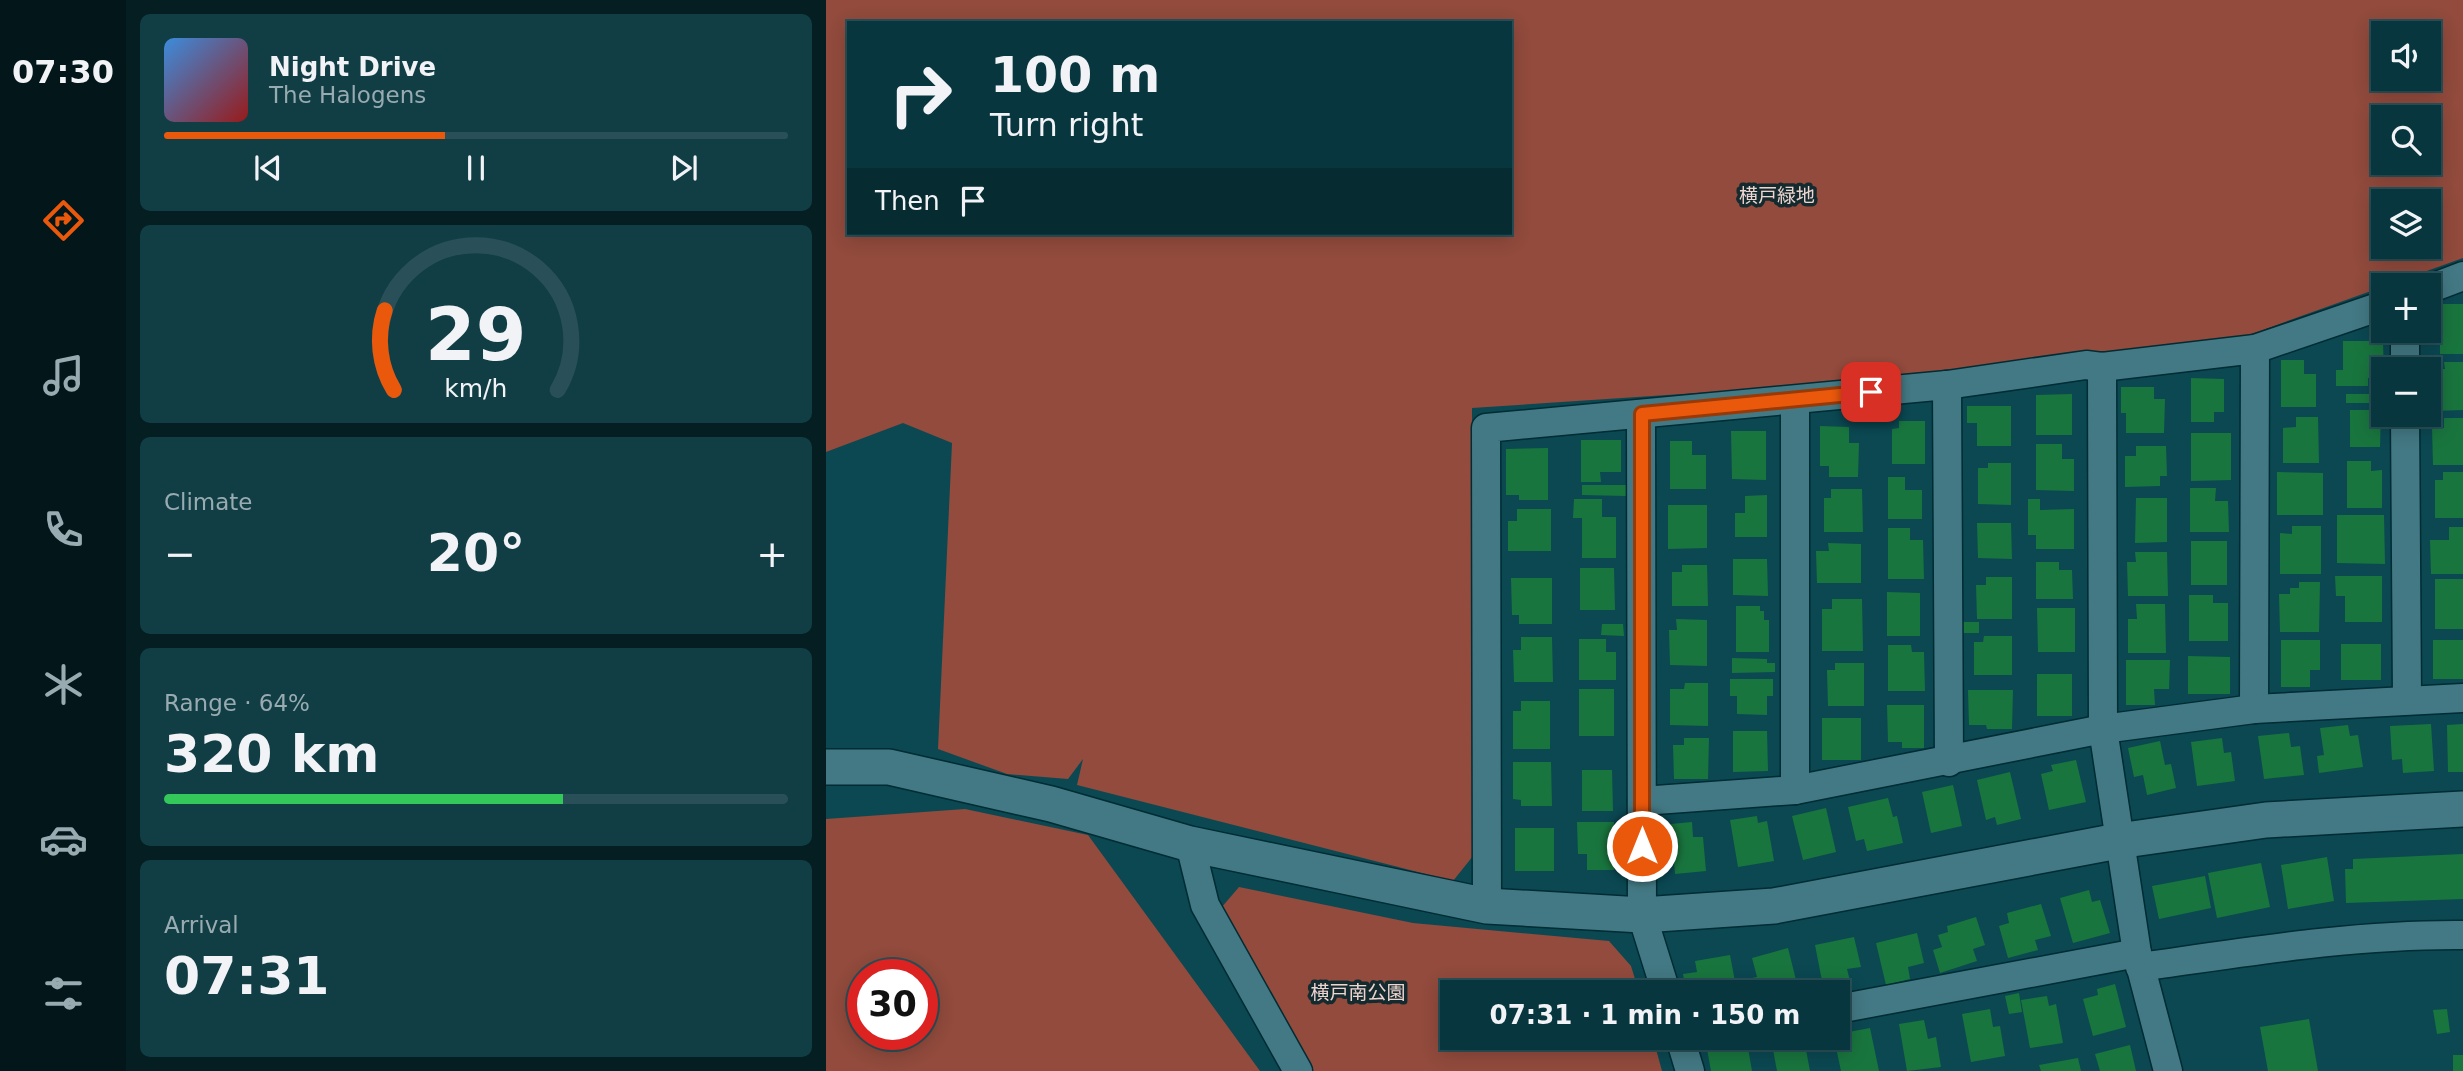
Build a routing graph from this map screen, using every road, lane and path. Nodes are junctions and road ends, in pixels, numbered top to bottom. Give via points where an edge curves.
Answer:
1 (2463, 276) edge
2 (2441, 284) edge
3 (2371, 309) edge
4 (2255, 349) junction
5 (2102, 368) junction
6 (1947, 385) junction
7 (1795, 400) junction
8 (1642, 414) junction
9 (2405, 427) edge
10 (2463, 698) edge
11 (2407, 699) junction
12 (2254, 709) junction
13 (2103, 729) junction
14 (1949, 762) junction
15 (826, 767) edge
16 (1795, 790) junction
17 (1642, 801) junction
18 (2463, 810) edge
19 (2119, 841) junction
20 (1190, 844) junction
21 (1487, 906) junction
22 (1642, 915) junction
23 (2463, 935) edge
24 (2138, 960) junction
25 (1662, 980) edge
26 (1850, 1007) edge
27 (1684, 1050) edge
28 (1298, 1071) edge
29 (1690, 1071) edge
30 (2168, 1071) edge

1 - 2 street
3 - 4 street
4 - 5 street
4 - 12 street
5 - 6 street via 2086,365
5 - 13 street
6 - 7 street
6 - 14 street
7 - 8 street
7 - 16 street
8 - 17 street
8 - 21 street via 1486,428
9 - 11 street
10 - 11 street
11 - 12 street
12 - 13 street
13 - 14 street
13 - 19 street
14 - 16 street
15 - 20 street via 889,766 1051,804
16 - 17 street
17 - 22 street
18 - 19 street via 2266,820
19 - 22 street via 1774,906
19 - 24 street
20 - 21 street
20 - 28 street via 1205,905
21 - 22 street
22 - 25 street
23 - 24 street
24 - 26 street
24 - 30 street
27 - 29 street

